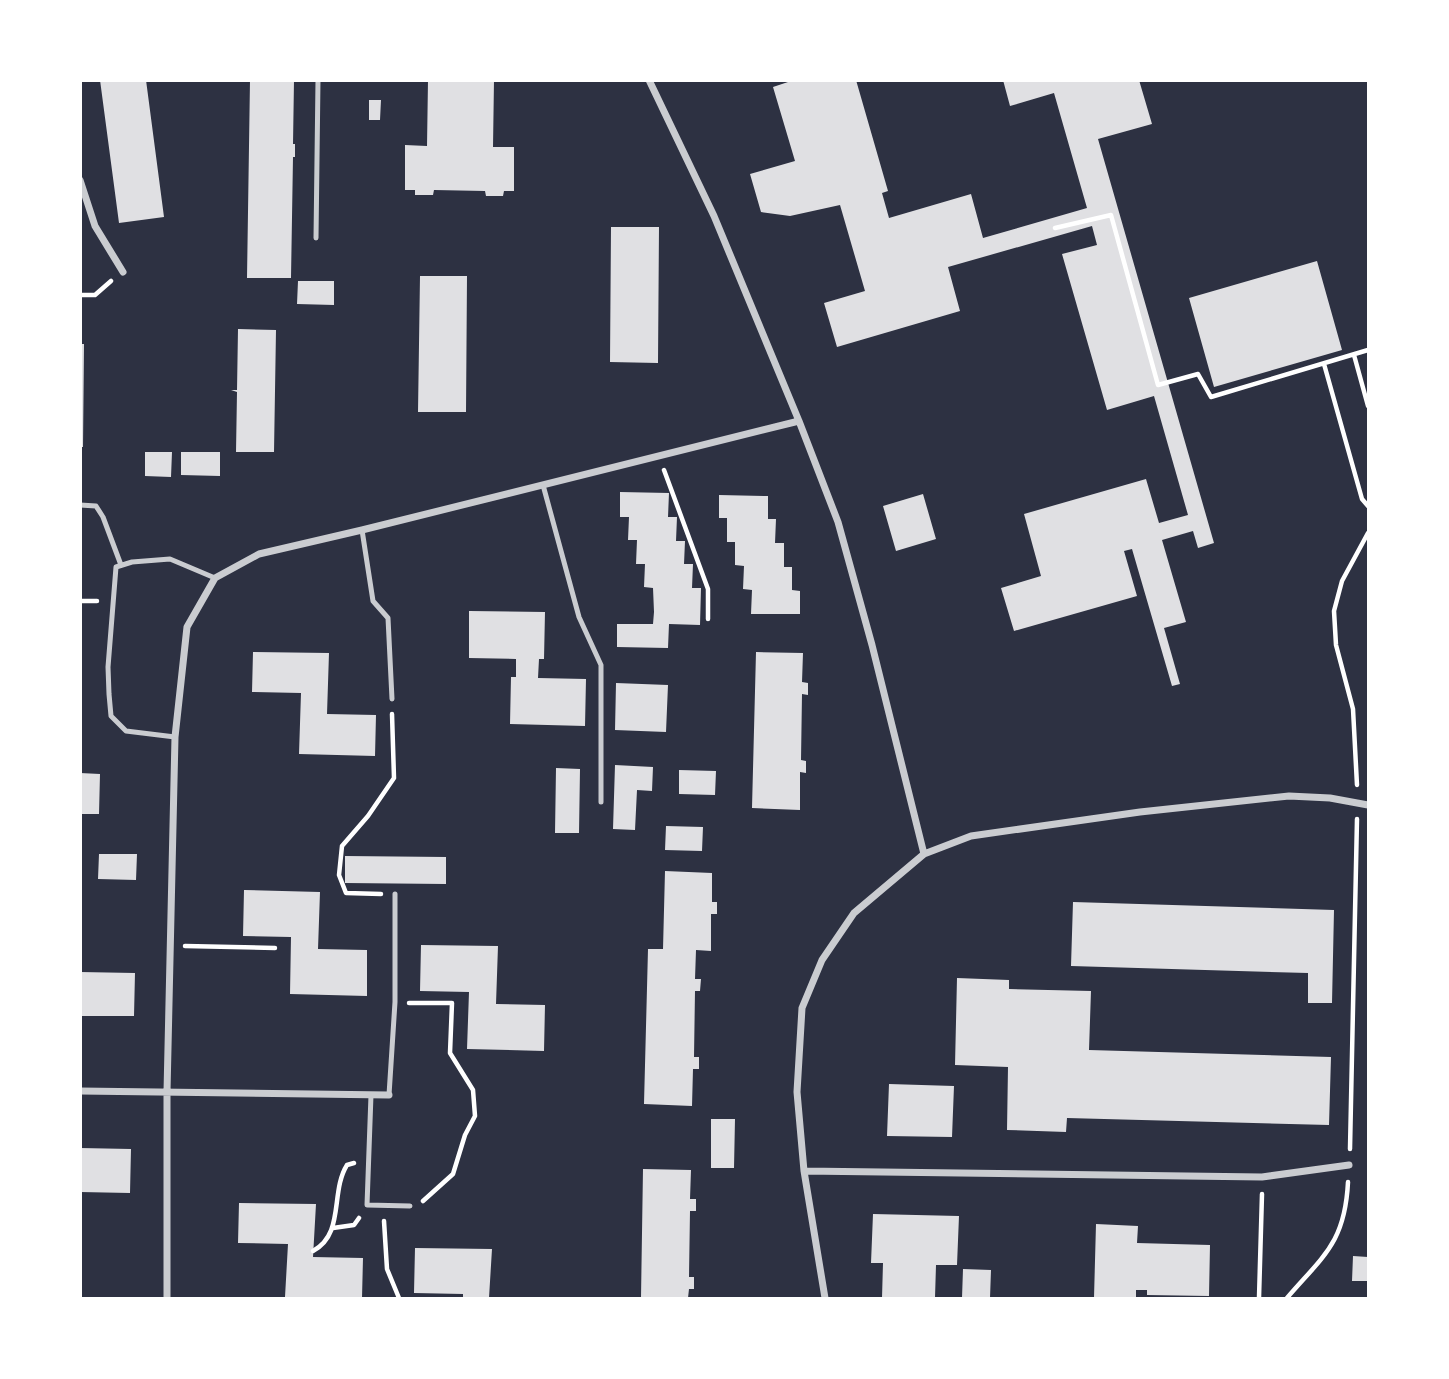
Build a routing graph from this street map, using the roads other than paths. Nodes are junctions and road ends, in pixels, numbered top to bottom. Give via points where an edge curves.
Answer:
1 (318, 80) edge
2 (649, 80) edge
3 (80, 180) edge
4 (316, 238) dead end
5 (123, 272) road end
6 (799, 421) junction
7 (543, 485) junction
8 (80, 505) edge
9 (362, 530) junction
10 (121, 565) junction
11 (215, 578) junction
12 (392, 699) road end
13 (175, 737) junction
14 (601, 802) dead end
15 (1368, 805) edge
16 (924, 854) junction
17 (395, 894) road end
18 (80, 1091) edge
19 (167, 1092) junction
20 (370, 1095) junction
21 (389, 1095) joint
22 (1349, 1165) road end
23 (804, 1171) junction
24 (410, 1206) road end
25 (167, 1298) edge
26 (825, 1298) edge

1 - 4 lane
2 - 6 street via 714,216
3 - 5 street via 95,226
6 - 7 street
6 - 16 street via 838,522
7 - 9 street
7 - 14 lane via 579,617 601,665
8 - 10 lane via 96,506
9 - 11 street via 259,554
9 - 12 lane via 373,601 388,618
10 - 11 lane via 170,559
10 - 13 lane via 116,567 112,601 111,716 126,731
11 - 13 street via 187,627
13 - 19 street
15 - 16 street via 1289,796 1140,812 971,836
16 - 23 street via 853,913 822,960 802,1008 797,1092
17 - 21 lane
18 - 19 street
19 - 20 street
19 - 25 street
20 - 21 street
20 - 24 lane via 367,1205
22 - 23 street via 1262,1177
23 - 26 street

